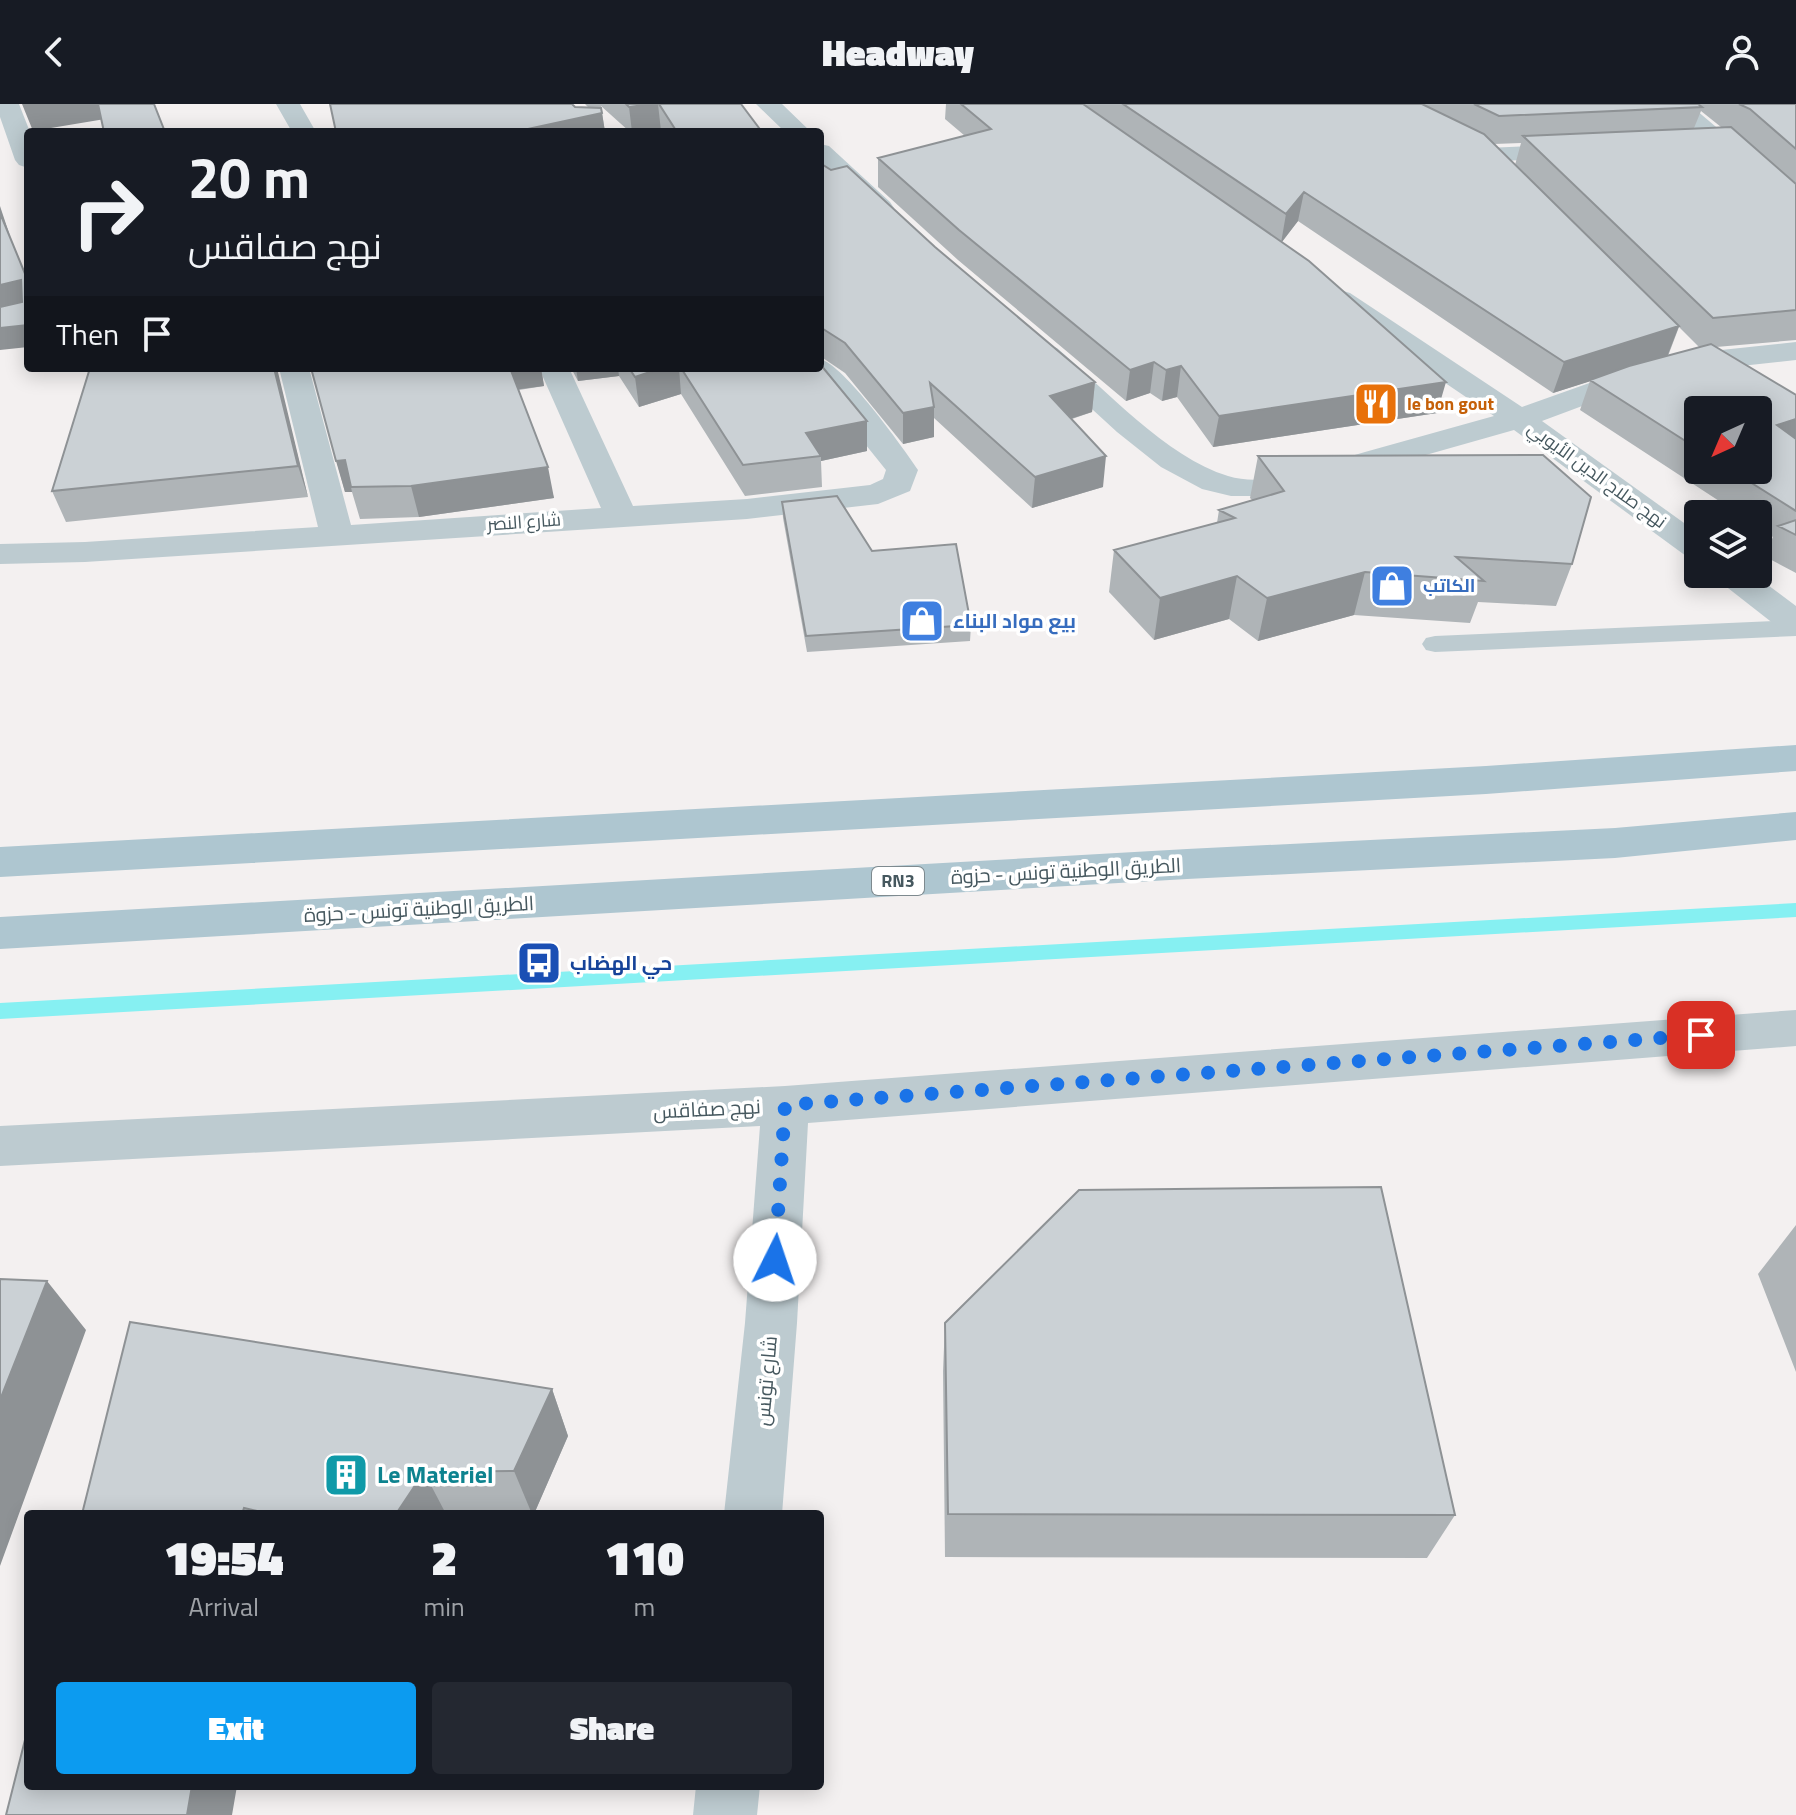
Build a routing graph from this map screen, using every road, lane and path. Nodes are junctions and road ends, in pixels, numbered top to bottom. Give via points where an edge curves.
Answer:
1 (7, 104) edge
2 (288, 104) edge
3 (768, 104) edge
4 (1675, 104) edge
5 (302, 128) edge
6 (795, 128) edge
7 (1462, 142) edge
8 (1728, 144) junction
9 (1683, 146) edge
10 (24, 149) edge
11 (1607, 150) edge
12 (824, 155) edge
13 (1487, 155) junction
14 (1509, 177) edge
15 (1796, 206) edge
16 (900, 226) edge
17 (1323, 287) edge
18 (1672, 340) edge
19 (1031, 341) edge
20 (1796, 351) edge
21 (1693, 362) junction
22 (295, 372) edge
23 (556, 372) edge
24 (823, 372) edge
25 (1519, 419) junction
26 (621, 516) junction
27 (337, 534) junction
28 (1684, 539) edge
29 (0, 554) edge
30 (1748, 588) edge
31 (1796, 626) edge
32 (1435, 644) dead end
33 (1796, 758) edge
34 (1796, 826) edge
35 (0, 862) edge
36 (0, 933) edge
37 (1796, 1028) edge
38 (785, 1105) junction
39 (0, 1146) edge
40 (753, 1510) edge
41 (728, 1790) edge
42 (725, 1815) edge

1 - 10 street
2 - 5 street
3 - 6 street
4 - 8 street
7 - 13 street
8 - 9 street
8 - 15 street
11 - 13 street
12 - 16 street
13 - 14 street
17 - 25 street, نهج صلاح الدين الأيوبي
18 - 21 street
19 - 25 street via 1184,470 1249,490 1281,486
20 - 21 street
21 - 25 street
22 - 27 street
23 - 26 street
24 - 26 street, شارع النصر via 902,470 898,484 857,497
25 - 28 street, نهج صلاح الدين الأيوبي
26 - 27 street, شارع النصر
27 - 29 street, شارع النصر
30 - 31 street
31 - 32 lane
33 - 35 main road via 1486,780
34 - 36 main road, الطريق الوطنية تونس - حزوة / RN3 via 1615,843
37 - 38 street, نهج صفاقس
38 - 39 street, نهج صفاقس
38 - 40 street, شارع تونس
41 - 42 street

